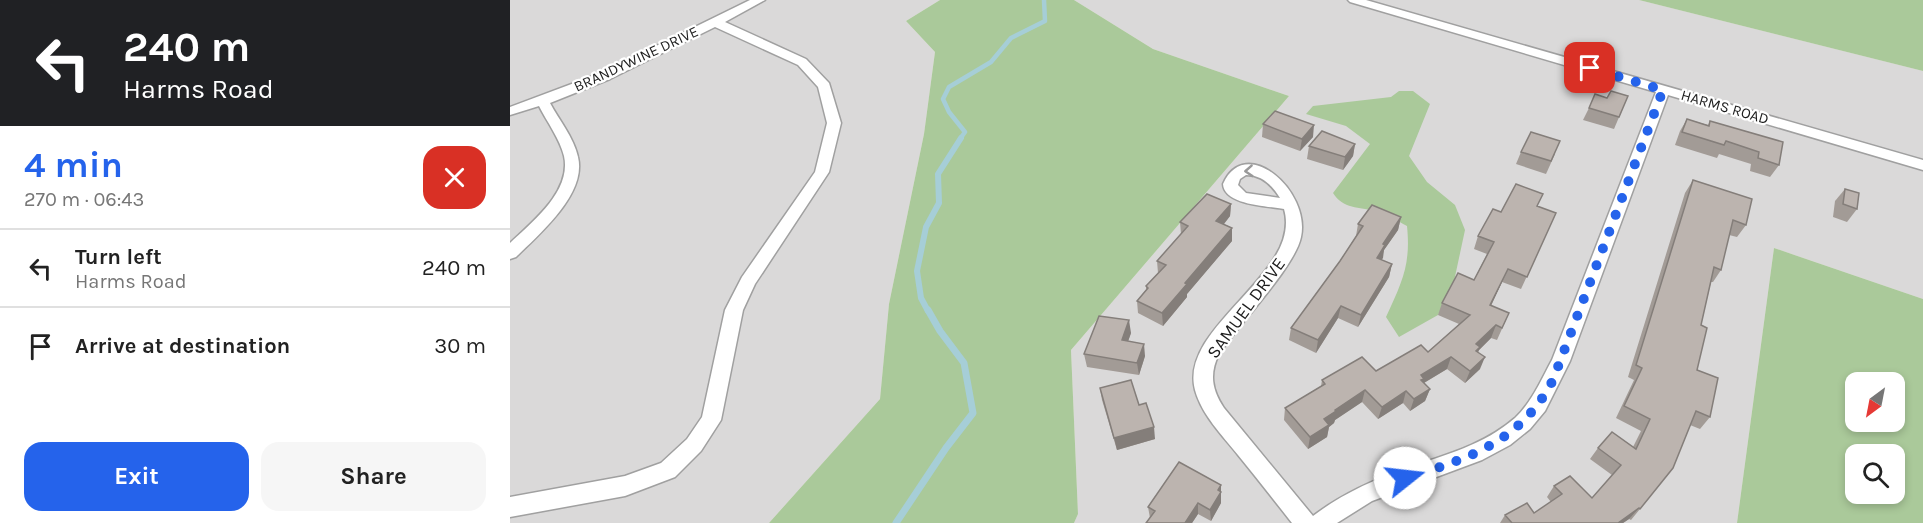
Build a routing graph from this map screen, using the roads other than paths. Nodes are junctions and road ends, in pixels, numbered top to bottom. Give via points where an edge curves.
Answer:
1 (759, 0) edge
2 (1354, 0) edge
3 (715, 22) junction
4 (1663, 90) junction
5 (543, 102) junction
6 (510, 111) edge
7 (1923, 165) edge
8 (1291, 205) dead end
9 (510, 253) edge
10 (510, 507) edge
11 (1305, 523) edge
12 (1320, 523) edge

1 - 3 street, BRANDYWINE DRIVE
2 - 4 street, HARMS ROAD
3 - 5 street, BRANDYWINE DRIVE
3 - 10 street via 802,62 824,86 834,123 822,172 748,281 734,310 711,420 694,445 668,470 625,486
4 - 7 street, HARMS ROAD
4 - 12 street via 1561,361 1524,423 1475,454 1361,496
5 - 6 street, BRANDYWINE DRIVE
5 - 9 street via 572,158 569,185 547,216
8 - 11 street, SAMUEL DRIVE via 1294,234 1287,252 1212,349 1203,371 1207,395 1217,414

